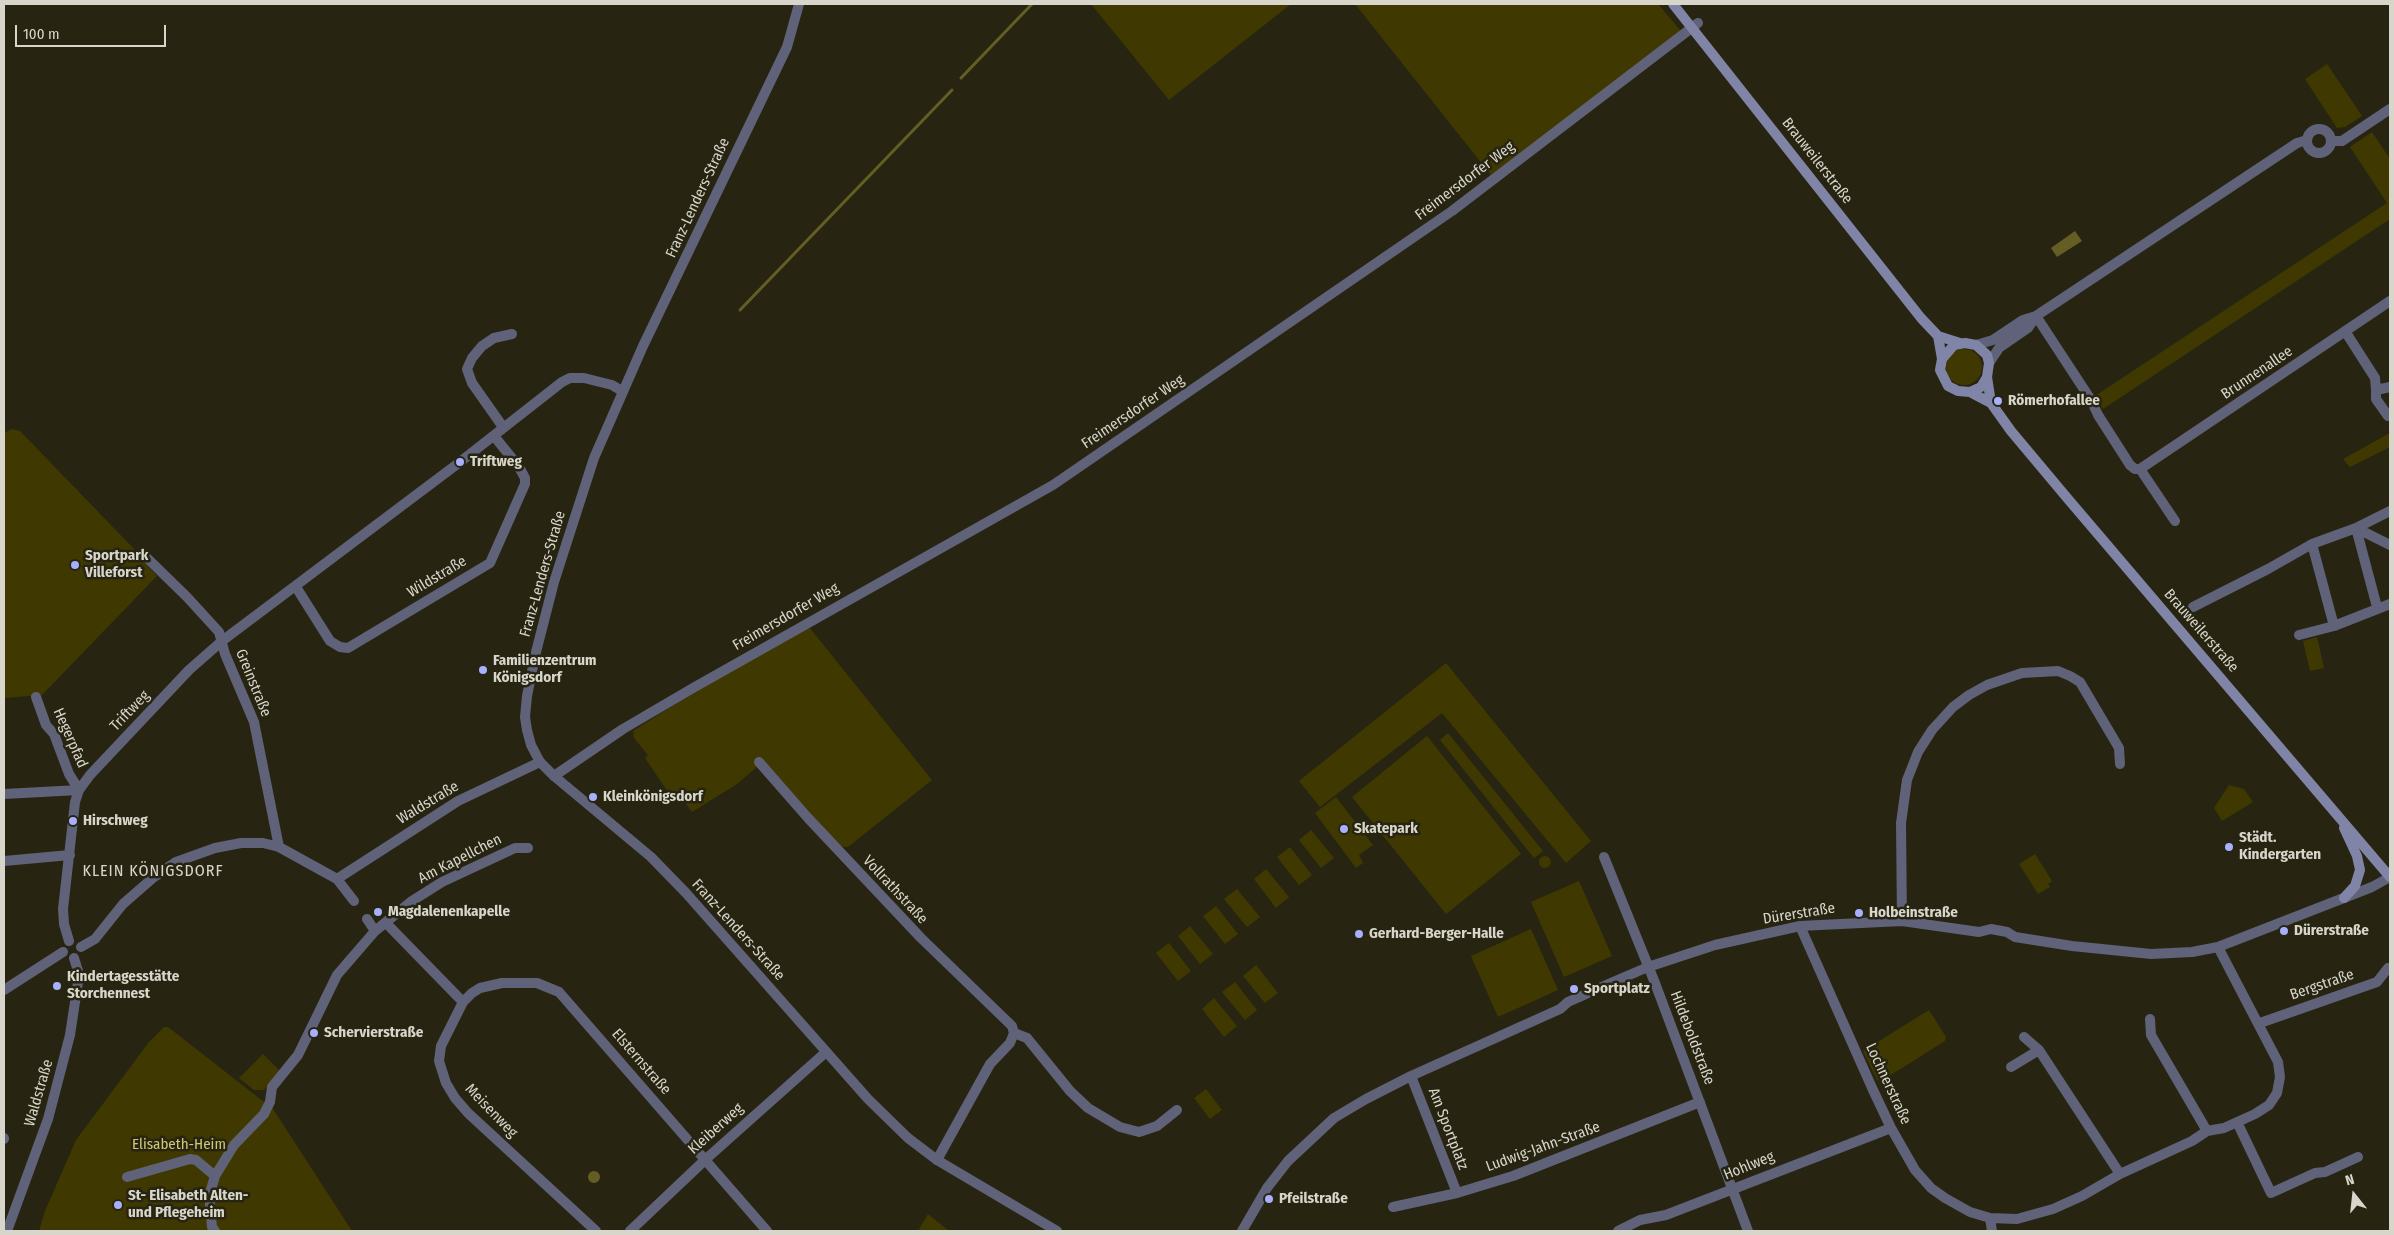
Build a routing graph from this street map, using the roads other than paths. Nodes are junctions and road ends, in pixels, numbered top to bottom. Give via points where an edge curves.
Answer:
1 (799, 4) edge
2 (1673, 4) edge
3 (1695, 26) junction
4 (2390, 109) edge
5 (2307, 140) junction
6 (2331, 141) junction
7 (2389, 305) edge
8 (2036, 316) junction
9 (2345, 332) junction
10 (512, 334) dead end
11 (1938, 336) junction
12 (1960, 343) junction
13 (1976, 345) junction
14 (1942, 359) junction
15 (1989, 363) junction
16 (1988, 377) junction
17 (2390, 387) edge
18 (2376, 390) junction
19 (622, 391) junction
20 (1970, 392) junction
21 (1991, 402) junction
22 (2388, 416) dead end
23 (503, 427) junction
24 (494, 436) junction
25 (2140, 469) junction
26 (2390, 511) edge
27 (2175, 521) dead end
28 (2356, 528) junction
29 (2312, 544) junction
30 (2390, 545) edge
31 (146, 557) dead end
32 (296, 586) junction
33 (2390, 604) edge
34 (2192, 607) dead end
35 (2377, 607) junction
36 (2334, 626) junction
37 (2299, 635) dead end
38 (222, 642) junction
39 (36, 697) dead end
40 (540, 762) junction
41 (760, 762) dead end
42 (2120, 764) dead end
43 (554, 776) junction
44 (79, 790) junction
45 (4, 794) edge
46 (2337, 814) junction
47 (279, 847) junction
48 (528, 848) dead end
49 (70, 855) junction
50 (1604, 857) dead end
51 (4, 861) edge
52 (2390, 877) edge
53 (337, 879) junction
54 (2344, 898) junction
55 (354, 901) dead end
56 (367, 919) dead end
57 (1902, 921) junction
58 (386, 923) junction
59 (1800, 926) junction
60 (376, 931) junction
61 (69, 941) junction
62 (81, 947) junction
63 (2218, 947) junction
64 (63, 952) junction
65 (74, 958) junction
66 (1648, 966) junction
67 (2388, 968) dead end
68 (4, 990) edge
69 (463, 1002) junction
70 (2150, 1019) dead end
71 (2260, 1023) junction
72 (1014, 1033) junction
73 (2024, 1037) dead end
74 (2039, 1050) junction
75 (826, 1052) junction
76 (2011, 1067) dead end
77 (1411, 1076) junction
78 (1700, 1102) junction
79 (1177, 1110) dead end
80 (2237, 1122) junction
81 (1891, 1128) junction
82 (2207, 1131) junction
83 (2358, 1157) dead end
84 (706, 1158) junction
85 (937, 1160) junction
86 (2120, 1174) junction
87 (215, 1176) junction
88 (127, 1177) dead end
89 (1732, 1189) junction
90 (1457, 1193) junction
91 (1393, 1208) dead end
92 (1990, 1218) junction
93 (7, 1231) edge
94 (215, 1231) edge
95 (596, 1231) edge
96 (630, 1231) edge
97 (767, 1231) edge
98 (1057, 1231) edge
99 (1242, 1231) edge
100 (1618, 1231) edge
101 (1748, 1231) edge
102 (1992, 1231) edge

1 - 19 street, Franz-Lenders-Straße via 787,47
2 - 3 main road, Brauweilerstraße
3 - 11 main road, Brauweilerstraße
3 - 43 street, Freimersdorfer Weg via 1444,216 1053,485 693,688 623,729
4 - 6 street via 2342,141
5 - 6 street via 2310,133 2318,130 2328,134
5 - 6 street via 2309,148 2319,153 2329,148
5 - 8 street via 2297,143
7 - 9 street, Brunnenallee
8 - 13 street
8 - 15 street via 2028,328 1998,348
8 - 25 street via 2130,465
9 - 18 street via 2375,378
9 - 25 street, Brunnenallee
10 - 23 street via 494,338 482,346 468,369 472,383
11 - 12 main road
11 - 14 main road, Brauweilerstraße
12 - 13 main road
12 - 14 main road via 1949,349
13 - 15 main road
14 - 20 main road, Brauweilerstraße via 1940,370 1948,386
15 - 16 main road, Brauweilerstraße
16 - 20 main road via 1980,387
16 - 21 main road, Brauweilerstraße
17 - 18 street
18 - 22 street via 2376,399
19 - 23 street, Triftweg via 599,381 570,378
19 - 40 street, Franz-Lenders-Straße via 575,514 536,652 525,717 531,745
20 - 21 main road, Brauweilerstraße
21 - 46 main road, Brauweilerstraße via 2068,499
23 - 24 street, Triftweg
24 - 32 street, Triftweg
24 - 32 street, Wildstraße via 525,478 490,562 348,648 330,640
25 - 27 street
26 - 28 street
28 - 29 street
28 - 30 street
28 - 35 street
29 - 34 street
29 - 36 street
31 - 38 street, Greinstraße via 215,626
32 - 38 street, Triftweg
33 - 35 street
35 - 36 street
36 - 37 street
38 - 44 street, Triftweg via 189,670 90,774
38 - 47 street, Greinstraße via 254,722
39 - 44 street, Hegerpfad via 68,774
40 - 43 street, Franz-Lenders-Straße
40 - 53 street, Waldstraße via 458,801
41 - 72 street, Vollrathstraße via 914,932 1008,1021
42 - 57 street via 2119,748 2080,682 2070,676 2058,671 2022,673 1969,695 1932,730 1918,752 1907,780 1901,823
43 - 75 street, Franz-Lenders-Straße via 652,858
44 - 45 street
44 - 49 street, Triftweg
46 - 52 main road, Brauweilerstraße
46 - 54 main road via 2360,865 2354,886
47 - 53 street
47 - 62 street via 263,843 241,844 215,848 176,862 123,904 95,939
48 - 58 street, Am Kapellchen via 515,848 442,882
49 - 51 street
49 - 61 street, Triftweg via 63,909
50 - 66 street, Hildeboldstraße
52 - 54 street, Dürerstraße
53 - 55 street
54 - 63 street, Dürerstraße
56 - 60 street
57 - 59 street, Dürerstraße
57 - 63 street, Dürerstraße via 1979,932 1991,929 2015,937 2072,946 2150,954
58 - 60 street
58 - 69 street
59 - 66 street, Dürerstraße via 1715,945
59 - 81 street, Lochnerstraße
60 - 87 street via 337,975 298,1055 272,1087 268,1106 230,1151
61 - 62 street via 76,941
61 - 64 street
62 - 65 street via 80,954
63 - 71 street, Lochnerstraße
64 - 65 street
64 - 68 street
65 - 93 street, Waldstraße via 78,982 70,1035 48,1119
66 - 77 street
66 - 78 street, Hildeboldstraße
67 - 71 street, Bergstraße via 2377,982
69 - 84 street, Elsternstraße via 480,988 502,983 536,983 559,992
69 - 95 street, Meisenweg via 439,1053 446,1083 468,1113
70 - 82 street via 2151,1035
71 - 80 street, Lochnerstraße via 2278,1062 2277,1092 2268,1105
72 - 79 street, Vollrathstraße via 1027,1038 1070,1092 1088,1108 1120,1127 1138,1132 1158,1126
72 - 85 street via 1010,1043 990,1064
73 - 74 street
74 - 76 street
74 - 86 street
75 - 84 street, Kleiberweg
75 - 85 street, Franz-Lenders-Straße via 887,1118
77 - 90 street, Am Sportplatz
77 - 99 street via 1334,1118 1308,1141 1274,1178
78 - 89 street, Hildeboldstraße
78 - 90 street, Ludwig-Jahn-Straße via 1526,1171
80 - 82 street, Lochnerstraße
80 - 83 street via 2271,1193
81 - 89 street, Hohlweg
81 - 92 street, Lochnerstraße via 1915,1170 1931,1188 1962,1208
82 - 86 street, Lochnerstraße
84 - 96 street, Kleiberweg
84 - 97 street, Elsternstraße
85 - 98 street, Franz-Lenders-Straße
86 - 92 street, Lochnerstraße via 2082,1196 2042,1213 2017,1219
87 - 88 street via 196,1160 190,1159
87 - 94 street via 210,1207
89 - 100 street, Hohlweg via 1666,1215 1640,1220
89 - 101 street, Hildeboldstraße
90 - 91 street, Ludwig-Jahn-Straße
92 - 102 street

